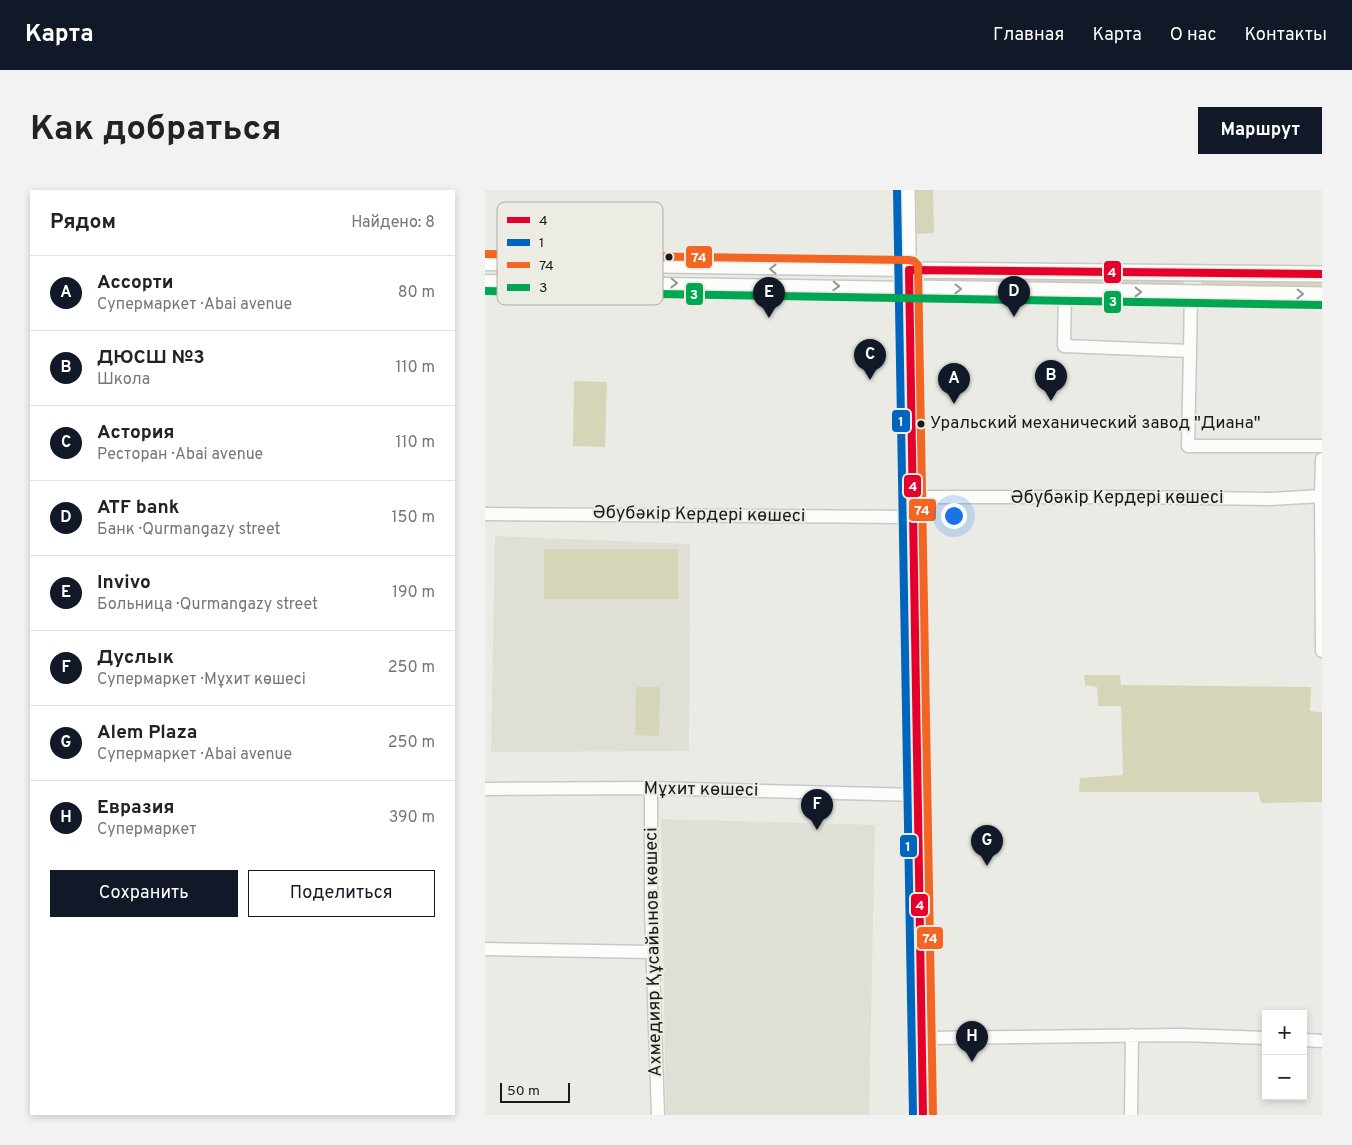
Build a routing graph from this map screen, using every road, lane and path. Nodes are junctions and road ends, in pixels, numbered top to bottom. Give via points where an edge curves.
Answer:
1 (907, 190) edge
2 (663, 267) edge
3 (909, 270) junction
4 (1192, 272) junction
5 (1322, 274) edge
6 (663, 283) edge
7 (909, 288) junction
8 (1065, 290) junction
9 (1191, 292) junction
10 (1322, 295) edge
11 (1190, 351) junction
12 (1322, 446) edge
13 (1322, 460) edge
14 (1321, 496) edge
15 (913, 497) junction
16 (485, 514) edge
17 (913, 517) junction
18 (1322, 652) edge
19 (485, 788) edge
20 (651, 788) junction
21 (918, 795) junction
22 (485, 949) edge
23 (652, 952) junction
24 (1132, 1035) junction
25 (922, 1038) junction
26 (1262, 1038) edge
27 (1307, 1040) edge
28 (1322, 1041) edge
29 (657, 1115) edge
30 (923, 1115) edge
31 (1131, 1115) edge

1 - 3 main road
3 -> 2 street
3 - 4 main road
3 - 7 main road
4 - 5 main road
4 - 9 main road
6 -> 7 street
7 -> 8 main road
7 - 15 main road
8 -> 9 main road
8 - 11 street via 1064,346
9 -> 10 main road
9 - 11 street
11 - 12 street via 1188,446
13 - 14 street
14 - 15 street, Әбубәкір Кердері көшесі via 1269,499
14 - 18 street
15 - 17 main road
16 - 17 street, Әбубәкір Кердері көшесі
17 - 21 main road
19 - 20 street, Мұхит көшесі
20 - 21 street, Мұхит көшесі
20 - 23 street, Ахмедияр Құсайынов көшесі
21 - 25 main road
22 - 23 street
23 - 29 street, Ахмедияр Құсайынов көшесі
24 - 25 street
24 - 26 street
24 - 31 street
25 - 30 main road
27 - 28 street

